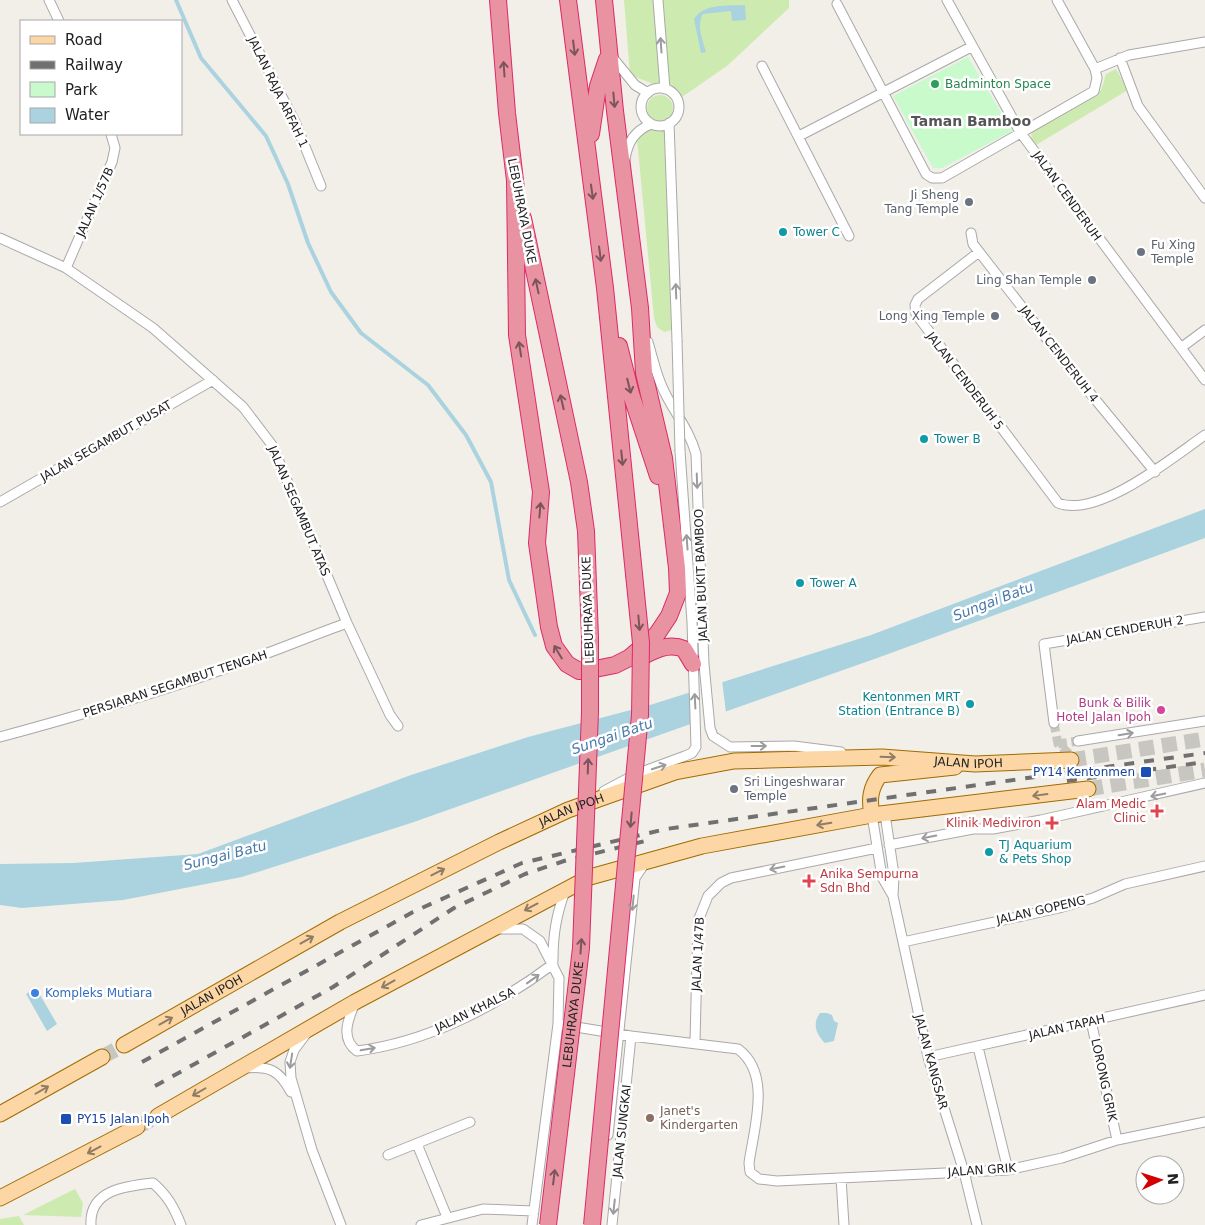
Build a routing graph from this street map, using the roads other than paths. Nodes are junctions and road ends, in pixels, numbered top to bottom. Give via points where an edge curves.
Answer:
1 (49, 0) edge
2 (232, 0) edge
3 (498, 0) edge
4 (568, 0) edge
5 (604, 0) edge
6 (658, 0) edge
7 (947, 0) edge
8 (1057, 0) edge
9 (836, 4) dead end
10 (59, 20) edge
11 (1205, 42) edge
12 (971, 48) junction
13 (609, 52) junction
14 (1120, 58) junction
15 (762, 66) dead end
16 (1095, 69) junction
17 (665, 89) junction
18 (648, 93) junction
19 (883, 95) junction
20 (651, 124) junction
21 (669, 124) junction
22 (1020, 132) junction
23 (111, 135) edge
24 (799, 136) junction
25 (588, 165) junction
26 (623, 174) junction
27 (515, 180) junction
28 (321, 186) dead end
29 (1205, 198) edge
30 (971, 233) dead end
31 (849, 236) dead end
32 (0, 238) edge
33 (980, 252) junction
34 (66, 268) junction
35 (605, 288) junction
36 (640, 308) junction
37 (1205, 330) edge
38 (1182, 347) junction
39 (213, 380) junction
40 (1205, 380) edge
41 (1205, 435) edge
42 (1155, 472) junction
43 (0, 502) edge
44 (1205, 617) edge
45 (347, 623) junction
46 (657, 634) junction
47 (698, 664) junction
48 (579, 671) junction
49 (1205, 721) edge
50 (1054, 723) tunnel mouth
51 (398, 726) dead end
52 (0, 737) edge
53 (1078, 741) tunnel mouth
54 (866, 757) junction
55 (1071, 760) tunnel mouth
56 (975, 764) junction
57 (1205, 783) edge
58 (1088, 788) tunnel mouth
59 (568, 810) junction
60 (879, 814) junction
61 (889, 845) junction
62 (877, 848) junction
63 (649, 859) junction
64 (1205, 866) edge
65 (566, 889) junction
66 (894, 896) junction
67 (490, 929) junction
68 (903, 942) junction
69 (553, 964) junction
70 (1205, 995) edge
71 (355, 1002) junction
72 (1091, 1021) junction
73 (558, 1024) junction
74 (311, 1027) junction
75 (620, 1034) junction
76 (631, 1036) junction
77 (695, 1042) junction
78 (124, 1045) tunnel mouth
79 (978, 1047) junction
80 (102, 1056) tunnel mouth
81 (928, 1057) junction
82 (240, 1069) junction
83 (296, 1101) junction
84 (0, 1114) edge
85 (158, 1116) tunnel mouth
86 (470, 1122) dead end
87 (1205, 1122) edge
88 (138, 1127) tunnel mouth
89 (1117, 1140) junction
90 (417, 1144) junction
91 (388, 1156) dead end
92 (1008, 1170) junction
93 (964, 1172) junction
94 (841, 1178) junction
95 (0, 1198) edge
96 (534, 1211) junction
97 (447, 1217) junction
98 (91, 1225) edge
99 (181, 1225) edge
100 (341, 1225) edge
101 (421, 1225) edge
102 (532, 1225) edge
103 (548, 1225) edge
104 (592, 1225) edge
105 (598, 1225) edge
106 (612, 1225) edge
107 (844, 1225) edge
108 (977, 1225) edge

1 - 10 street
2 - 28 street, JALAN RAJA ARFAH 1 via 295,122
27 -> 3 highway, LEBUHRAYA DUKE
4 -> 25 highway
5 - 13 highway
17 -> 6 street
7 - 12 street, JALAN CENDERUH
8 - 16 street
9 - 19 street
11 - 14 street
12 - 19 street
12 - 22 street, JALAN CENDERUH
13 - 18 street via 634,85
13 - 25 highway via 598,86
13 -> 26 highway
14 - 16 street
14 - 29 street via 1138,106
15 - 24 street
16 - 22 street via 1094,91
17 - 18 street
17 - 21 street via 678,102 677,114
18 - 20 street via 641,109
19 - 22 street via 926,174 932,178 942,178
19 - 24 street
20 - 21 street
20 - 26 street via 637,130 631,140
47 -> 21 street, JALAN BUKIT BAMBOO, bridge via 680,451
22 - 38 street, JALAN CENDERUH via 1122,272
23 - 34 street, JALAN 1/57B via 115,148 112,162
24 - 31 street
25 -> 35 highway
26 - 36 highway
48 -> 27 highway via 566,664 554,646 548,627 540,568 537,543 542,492 517,335
103 -> 27 highway, LEBUHRAYA DUKE, bridge via 581,948 590,638 586,531 579,482
30 - 33 street, JALAN CENDERUH 4 via 970,238
32 - 34 street, JALAN SEGAMBUT ATAS
33 - 42 street, JALAN CENDERUH 4
33 - 42 street, JALAN CENDERUH 5 via 918,299 916,314 1055,501 1066,506 1079,505 1114,495
34 - 39 street, JALAN SEGAMBUT ATAS via 153,328
35 -> 46 highway via 631,394 658,475 666,524 672,595 665,621
35 -> 104 highway, bridge via 640,643 640,715
36 - 46 highway via 644,373 664,458 677,568 678,593 670,616
36 -> 47 street, JALAN BUKIT BAMBOO via 656,373 690,434 696,454
37 - 38 street
38 - 40 street, JALAN CENDERUH
39 - 43 street, JALAN SEGAMBUT PUSAT
39 - 45 street, JALAN SEGAMBUT ATAS via 243,407 272,445
41 - 42 street
44 - 50 street, JALAN CENDERUH 2 via 1044,644
45 - 51 street, JALAN SEGAMBUT ATAS
45 - 52 street, PERSIARAN SEGAMBUT TENGAH via 254,659 78,716
46 - 48 highway via 615,665
47 - 48 highway via 684,649 674,646 652,651 605,674
47 -> 54 street, JALAN BUKIT BAMBOO via 713,736 730,747 794,746
59 -> 47 street, JALAN BUKIT BAMBOO via 636,774 692,753 697,738
53 -> 49 street
54 -> 56 main road, JALAN IPOH
54 - 59 main road, JALAN IPOH via 734,761 675,772
55 - 56 main road, JALAN IPOH
56 - 60 main road via 880,775 873,785 869,802
57 -> 61 street via 1031,822
58 -> 60 main road
78 -> 59 main road, JALAN IPOH via 340,922
60 - 61 street, JALAN KANGSAR
60 - 62 street, JALAN KANGSAR
60 -> 63 main road via 702,846
61 - 66 street, JALAN KANGSAR
62 - 66 street, JALAN KANGSAR via 882,878
62 -> 77 street, JALAN 1/47B via 731,878 721,883 704,904 698,921
63 - 65 main road via 590,877
63 -> 75 street via 635,878
64 - 68 street, JALAN GOPENG via 1125,884 1059,908
65 -> 67 main road
65 - 69 street via 552,935
66 - 68 street, JALAN KANGSAR
67 - 69 street via 522,930 540,941
67 -> 71 main road
68 - 81 street, JALAN KANGSAR
71 -> 69 street, JALAN KHALSA via 347,1022 350,1046 357,1051 370,1050 413,1039 457,1022 527,984
69 - 73 street via 559,978
70 - 72 street, JALAN TAPAH
71 - 74 main road
72 - 79 street, JALAN TAPAH
72 - 89 street, LORONG GRIK
73 - 75 street
73 - 96 street
74 - 82 main road
74 -> 83 street via 294,1050 290,1062
75 - 76 street
75 - 105 street
76 - 77 street
76 -> 106 street, JALAN SUNGKAI
77 - 94 street, JALAN GRIK via 738,1049 754,1065 758,1099 749,1163 754,1177 777,1181
79 - 81 street, JALAN TAPAH
79 - 92 street
84 -> 80 main road
81 - 93 street, JALAN KANGSAR
82 - 83 street via 272,1069 284,1078
82 -> 85 main road
83 - 100 street
86 - 90 street
87 - 89 street, JALAN GRIK
88 -> 95 main road
89 - 92 street, JALAN GRIK via 1062,1158
90 - 91 street
90 - 97 street
92 - 93 street, JALAN GRIK
93 - 94 street, JALAN GRIK
93 - 108 street, JALAN KANGSAR
94 - 107 street
96 - 97 street via 483,1209
96 - 102 street
97 - 101 street
98 - 99 street via 93,1207 99,1197 132,1185 153,1183 174,1206

